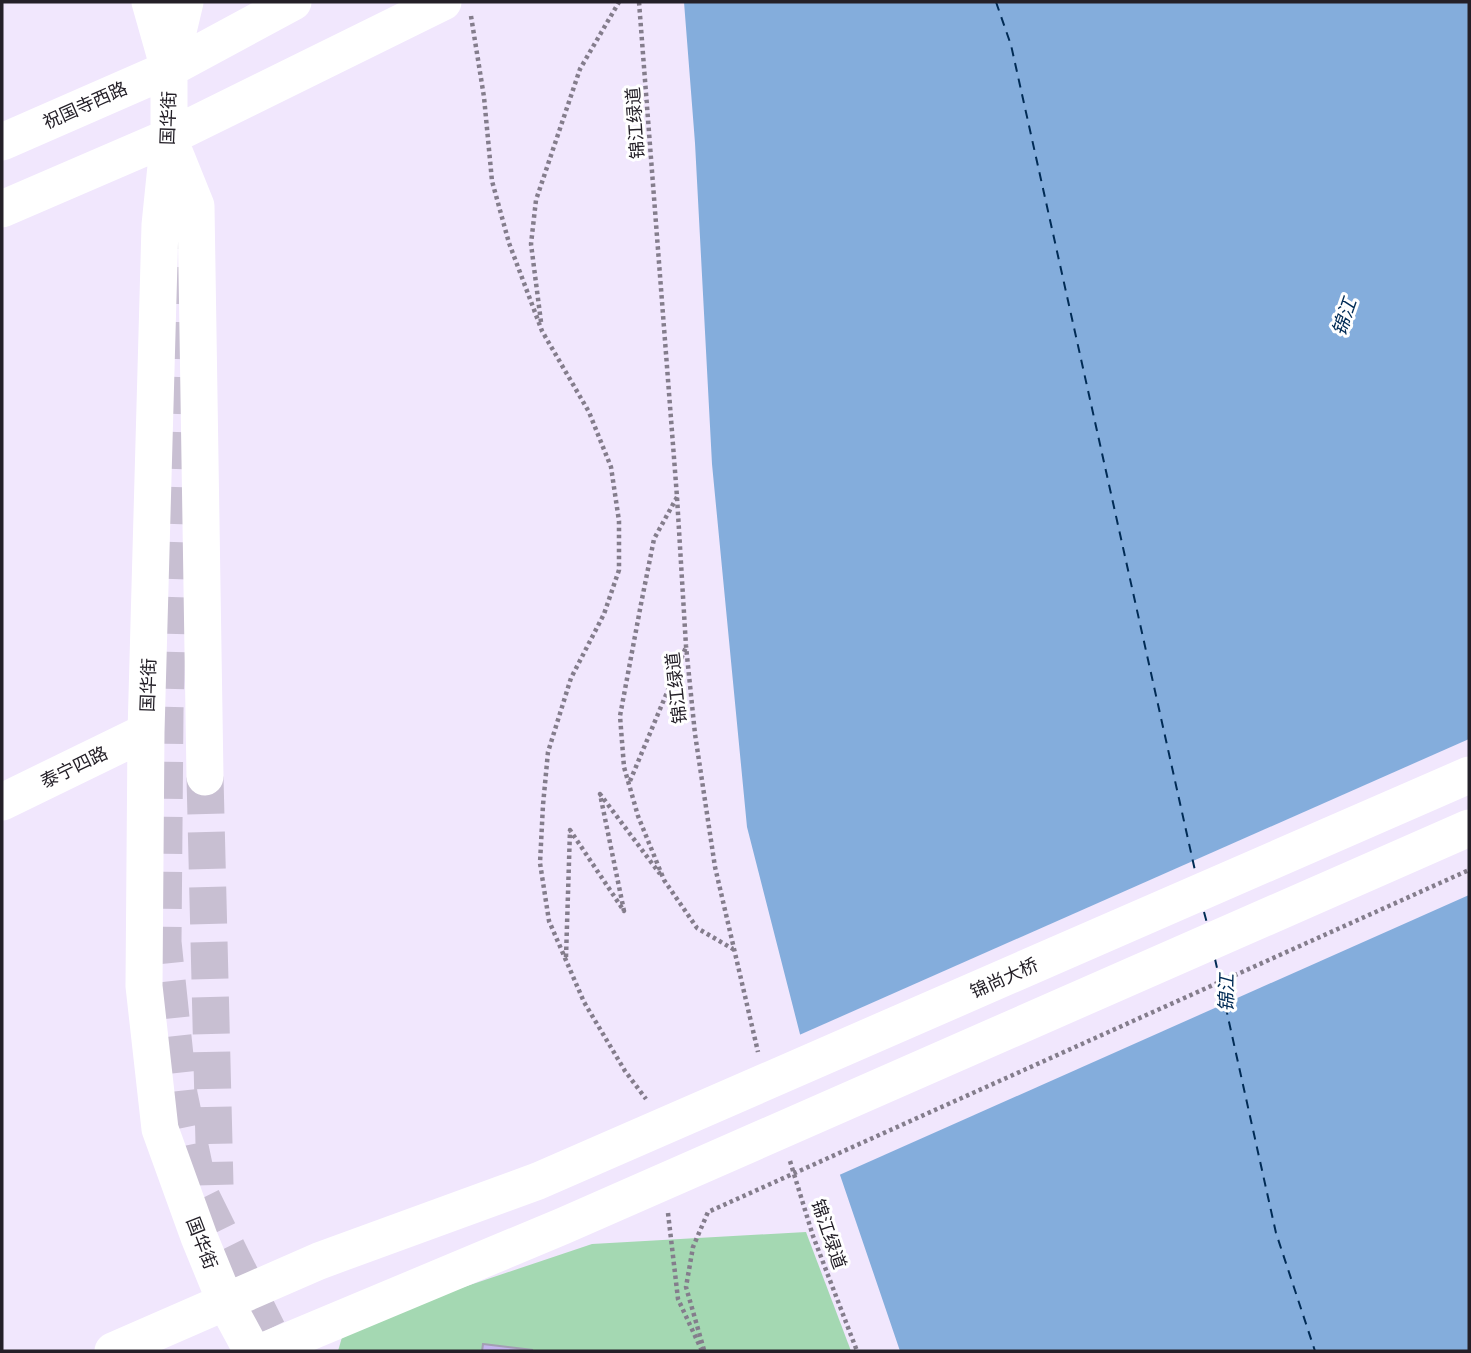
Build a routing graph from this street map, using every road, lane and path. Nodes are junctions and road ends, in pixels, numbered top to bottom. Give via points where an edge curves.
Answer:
1 (150, 2) edge
2 (186, 2) edge
3 (293, 2) edge
4 (619, 2) edge
5 (639, 2) edge
6 (457, 8) edge
7 (169, 69) junction
8 (169, 136) junction
9 (2, 142) edge
10 (2, 209) edge
11 (542, 331) junction
12 (677, 497) junction
13 (686, 646) junction
14 (146, 732) junction
15 (1469, 775) edge
16 (205, 777) tunnel mouth
17 (629, 783) junction
18 (2, 803) edge
19 (1469, 828) edge
20 (1469, 870) edge
21 (664, 880) junction
22 (734, 949) junction
23 (566, 960) junction
24 (761, 1065) dead end
25 (648, 1102) dead end
26 (789, 1157) dead end
27 (666, 1203) dead end
28 (226, 1303) junction
29 (113, 1351) edge
30 (252, 1351) edge
31 (264, 1351) edge
32 (703, 1351) edge
33 (857, 1351) edge

1 - 7 street, 国华街
2 - 7 street
3 - 7 street, 祝国寺西路
4 - 11 path via 580,69 536,200 531,244
5 - 12 path, 锦江绿道
6 - 8 street
6 - 11 path via 484,97 492,181
7 - 8 street, 国华街
7 - 9 street, 祝国寺西路
8 - 10 street
8 - 14 street, 国华街 via 160,225
8 - 16 street via 196,206
11 - 23 path via 589,412 611,467 619,521 619,570 604,614 571,678 548,752 540,863 549,921
12 - 13 path, 锦江绿道
12 - 17 path via 654,539 620,716
13 - 17 path
13 - 22 path, 锦江绿道 via 715,867
14 - 18 street, 泰宁四路
14 - 28 street, 国华街 via 144,986 160,1129
15 - 28 street, 锦尚大桥 via 538,1181 319,1261
17 - 21 path
19 - 31 street via 563,1226
20 - 32 path via 708,1212 692,1247 686,1287
21 - 22 path via 697,928
21 - 23 path via 600,794 624,911 570,830
22 - 24 path, 锦江绿道
23 - 25 path via 584,1002
26 - 33 path, 锦江绿道
27 - 32 path via 678,1299
28 - 29 street, 锦尚大桥
28 - 30 street, 国华街

